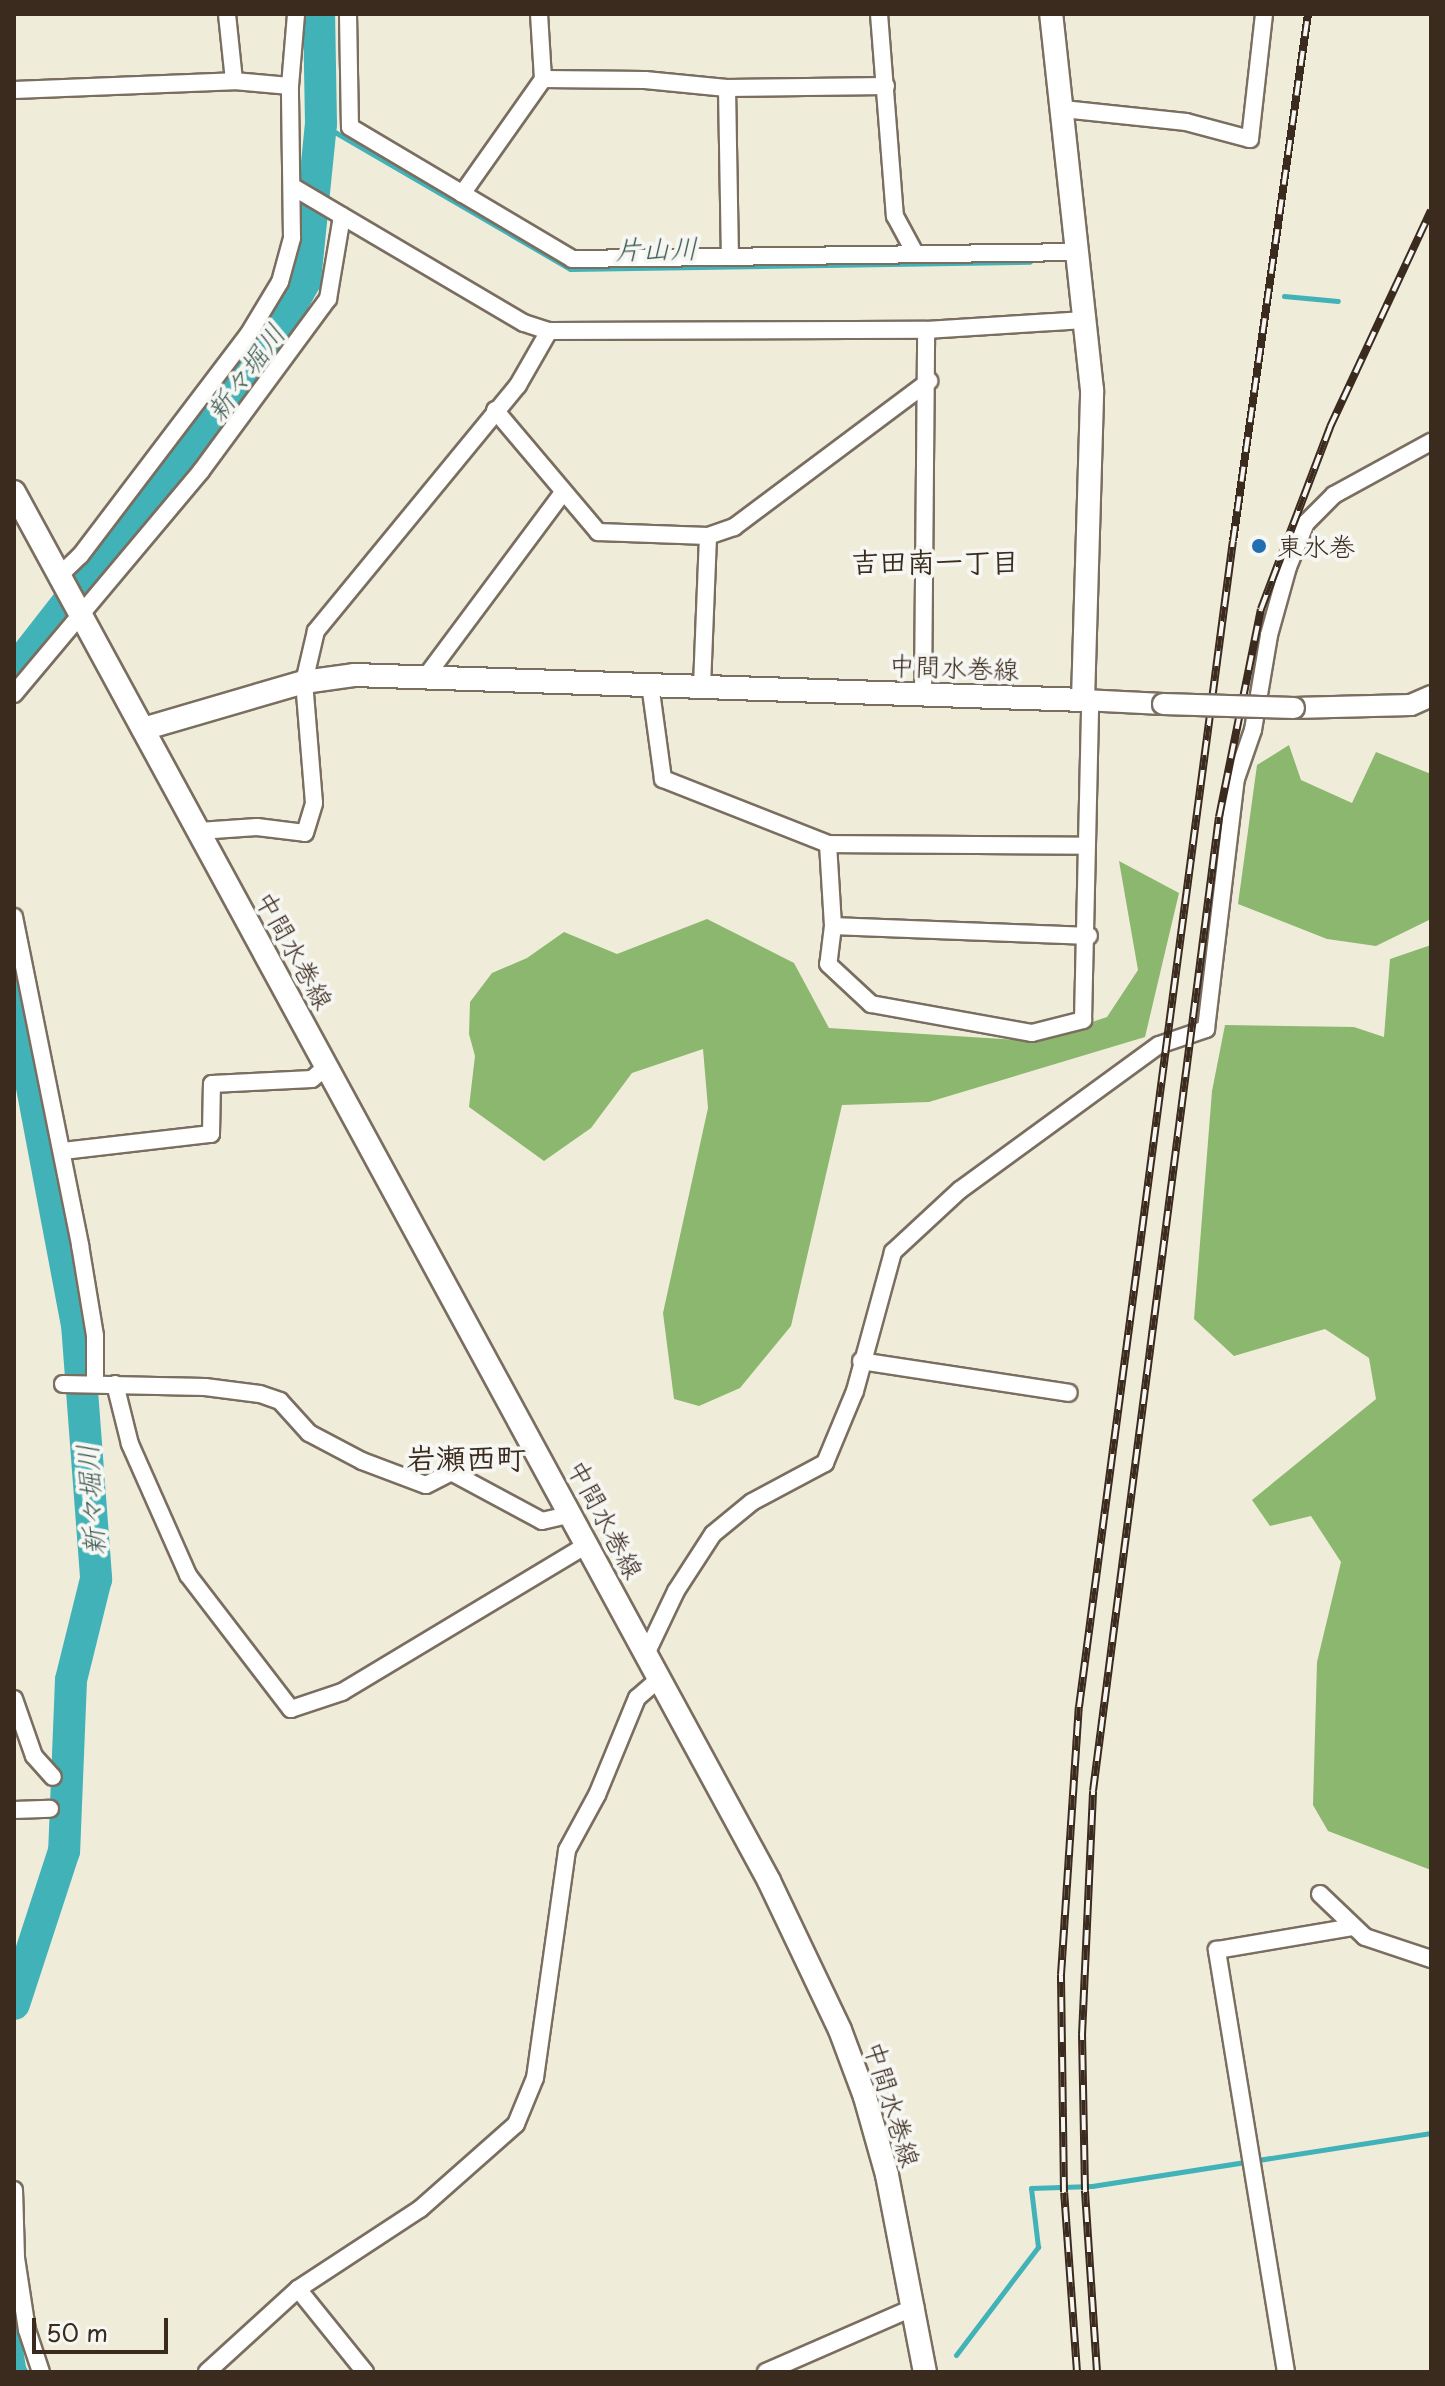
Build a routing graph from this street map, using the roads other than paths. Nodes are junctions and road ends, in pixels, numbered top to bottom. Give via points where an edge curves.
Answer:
1 (227, 14) edge
2 (296, 14) edge
3 (348, 14) edge
4 (539, 14) edge
5 (879, 14) edge
6 (1051, 14) edge
7 (1264, 14) edge
8 (543, 79) junction
9 (234, 81) junction
10 (290, 86) junction
11 (886, 86) junction
12 (727, 88) junction
13 (14, 90) edge
14 (1063, 109) junction
15 (293, 187) junction
16 (462, 194) junction
17 (342, 216) junction
18 (1077, 252) junction
19 (915, 253) junction
20 (730, 257) junction
21 (1084, 320) junction
22 (926, 330) junction
23 (549, 331) junction
24 (929, 381) junction
25 (495, 410) junction
26 (1431, 442) edge
27 (14, 492) edge
28 (562, 494) junction
29 (708, 536) junction
30 (60, 575) junction
31 (81, 616) junction
32 (427, 675) junction
33 (304, 682) junction
34 (650, 684) junction
35 (702, 686) junction
36 (14, 694) edge
37 (923, 694) junction
38 (1431, 696) edge
39 (1086, 700) junction
40 (143, 729) junction
41 (199, 831) junction
42 (828, 844) junction
43 (1083, 846) junction
44 (14, 917) edge
45 (833, 926) junction
46 (1089, 936) junction
47 (327, 1066) junction
48 (63, 1151) junction
49 (861, 1361) junction
50 (95, 1382) junction
51 (63, 1384) dead end
52 (115, 1384) junction
53 (1069, 1393) dead end
54 (572, 1514) junction
55 (588, 1544) junction
56 (646, 1654) junction
57 (659, 1679) junction
58 (14, 1699) edge
59 (53, 1777) dead end
60 (50, 1809) dead end
61 (14, 1810) edge
62 (1320, 1894) dead end
63 (1353, 1927) junction
64 (1431, 1959) edge
65 (14, 2190) edge
66 (298, 2289) junction
67 (915, 2307) junction
68 (41, 2372) edge
69 (207, 2372) edge
70 (365, 2372) edge
71 (766, 2372) edge
72 (925, 2372) edge
73 (1286, 2372) edge

1 - 9 street
2 - 10 street
3 - 16 street via 350,127
4 - 8 street
5 - 11 street
6 - 14 main road
7 - 14 street via 1250,139 1186,122
8 - 12 street
8 - 16 street
9 - 10 street
9 - 13 street
10 - 15 street
11 - 12 street
11 - 19 street via 895,216
12 - 20 street
14 - 18 main road
15 - 17 street
15 - 30 street via 292,238 280,282 248,335 80,556
16 - 20 street via 572,259
17 - 23 street via 524,323
17 - 31 street via 328,299 201,471
18 - 19 street
18 - 21 main road
19 - 20 street
21 - 22 street
21 - 39 main road via 1092,390
22 - 23 street
22 - 24 street
23 - 25 street via 518,385
24 - 29 street via 734,527
24 - 37 street
25 - 28 street
25 - 33 street via 316,631
26 - 49 street via 1334,495 1306,523 1288,567 1269,635 1253,730 1236,779 1206,1029 1159,1045 960,1190 916,1229 893,1252
27 - 30 main road, 中間水巻線
28 - 29 street via 598,532
28 - 32 street
29 - 35 street
30 - 31 main road, 中間水巻線
31 - 36 street via 41,655
31 - 40 main road, 中間水巻線
32 - 33 main road, 中間水巻線 via 354,675
32 - 34 main road, 中間水巻線
33 - 40 main road, 中間水巻線
33 - 41 street via 314,803 305,833 257,827
34 - 35 main road, 中間水巻線
34 - 42 street via 663,779
35 - 37 main road, 中間水巻線
37 - 39 main road, 中間水巻線
38 - 39 street, bridge via 1411,705 1294,708
39 - 43 street
40 - 41 main road, 中間水巻線
41 - 47 main road, 中間水巻線
42 - 43 street
42 - 45 street
43 - 46 street
44 - 48 street
45 - 46 street
45 - 46 street via 828,964 871,1004 1032,1033 1083,1020
47 - 48 street via 312,1079 212,1084 211,1134
47 - 54 main road, 中間水巻線
48 - 50 street via 95,1336
49 - 53 street
49 - 56 street via 855,1391 825,1463 752,1502 713,1534 676,1591
50 - 51 street
50 - 52 street
52 - 54 street via 216,1387 275,1399 309,1433 362,1461 426,1485 451,1472 542,1521
52 - 55 street via 130,1444 188,1575 291,1709 342,1692
54 - 55 main road, 中間水巻線
55 - 56 main road, 中間水巻線
56 - 57 main road, 中間水巻線
57 - 66 street via 637,1698 597,1795 567,1850 540,2053 516,2124 420,2209
57 - 67 main road, 中間水巻線 via 769,1881 840,2030 887,2175
58 - 59 street via 34,1756
60 - 61 street
62 - 63 street
63 - 64 street via 1386,1948
63 - 73 street via 1217,1950
65 - 68 street via 16,2258 27,2330
66 - 69 street
66 - 70 street
67 - 71 street
67 - 72 main road, 中間水巻線

